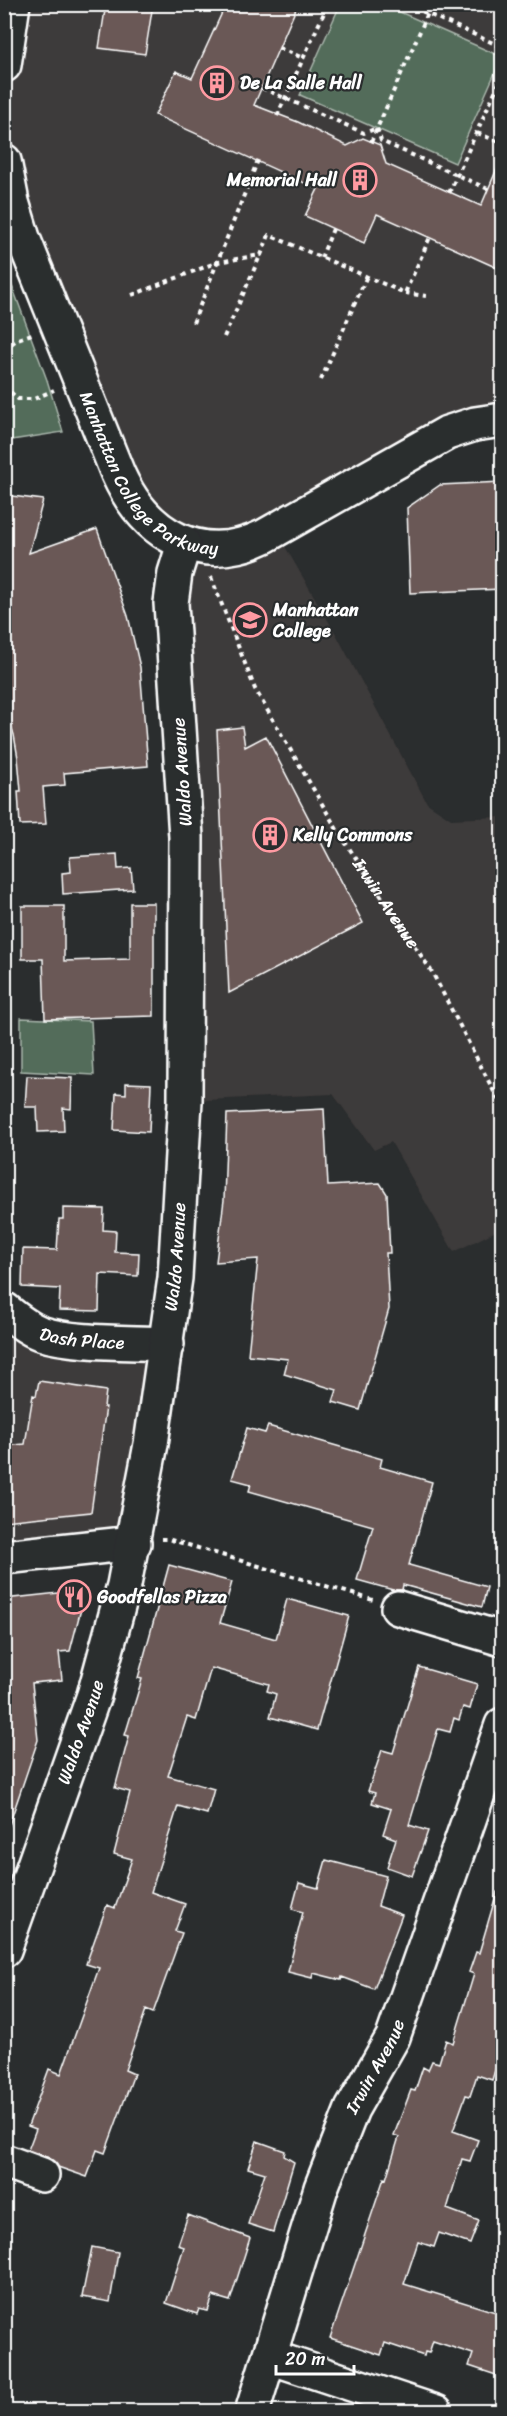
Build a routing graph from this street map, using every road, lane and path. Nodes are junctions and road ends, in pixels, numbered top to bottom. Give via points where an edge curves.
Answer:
1 (13, 4) edge
2 (406, 4) edge
3 (432, 4) edge
4 (483, 4) edge
5 (502, 4) edge
6 (327, 5) edge
7 (428, 14) junction
8 (502, 47) edge
9 (279, 48) dead end
10 (303, 58) junction
11 (4, 65) edge
12 (502, 79) edge
13 (262, 87) dead end
14 (285, 98) junction
15 (277, 116) dead end
16 (377, 128) junction
17 (477, 133) junction
18 (371, 142) dead end
19 (502, 143) edge
20 (258, 160) dead end
21 (4, 161) edge
22 (457, 175) junction
23 (488, 189) dead end
24 (449, 194) dead end
25 (333, 229) dead end
26 (431, 235) dead end
27 (261, 255) junction
28 (321, 258) junction
29 (218, 262) junction
30 (366, 278) junction
31 (405, 293) junction
32 (132, 295) dead end
33 (426, 296) dead end
34 (193, 322) dead end
35 (224, 337) dead end
36 (321, 380) dead end
37 (4, 386) edge
38 (57, 388) dead end
39 (502, 420) edge
40 (184, 544) junction
41 (211, 570) dead end
42 (502, 1107) edge
43 (4, 1309) edge
44 (167, 1344) junction
45 (168, 1539) dead end
46 (134, 1543) junction
47 (4, 1557) edge
48 (398, 1608) joint
49 (502, 1640) edge
50 (502, 1725) edge
51 (4, 1950) edge
52 (4, 2162) edge
53 (42, 2175) dead end
54 (270, 2356) junction
55 (252, 2412) edge
56 (436, 2412) edge

1 - 11 street
2 - 7 path
3 - 7 path
4 - 5 path via 499,12
6 - 10 path
7 - 8 path
7 - 16 path
9 - 10 path
10 - 14 path
12 - 17 path
13 - 14 path
14 - 15 path
14 - 16 path via 364,133
16 - 18 path
16 - 22 path via 381,141
17 - 19 path
17 - 22 path
20 - 29 path
21 - 40 street, Manhattan College Parkway via 23,238 123,487 147,519
22 - 23 path
22 - 24 path
25 - 28 path
26 - 31 path
27 - 28 path via 269,235
27 - 29 path
27 - 35 path
28 - 30 path
29 - 32 path
29 - 34 path
30 - 31 path
30 - 36 path
31 - 33 path
37 - 38 path via 18,399 34,399
39 - 40 street, Manhattan College Parkway via 447,433 244,546 203,549
40 - 44 street, Waldo Avenue via 171,603 186,837 185,1101 175,1278
41 - 42 path, Irwin Avenue via 211,580 255,689 339,833 432,972
43 - 44 street, Dash Place via 37,1332 60,1338
44 - 46 street, Waldo Avenue
45 - 48 path
46 - 47 street
46 - 51 street, Waldo Avenue via 94,1695
48 - 49 street
50 - 54 street, Irwin Avenue via 393,2037 352,2109 321,2188
52 - 53 street
54 - 55 street, Irwin Avenue
54 - 56 street

